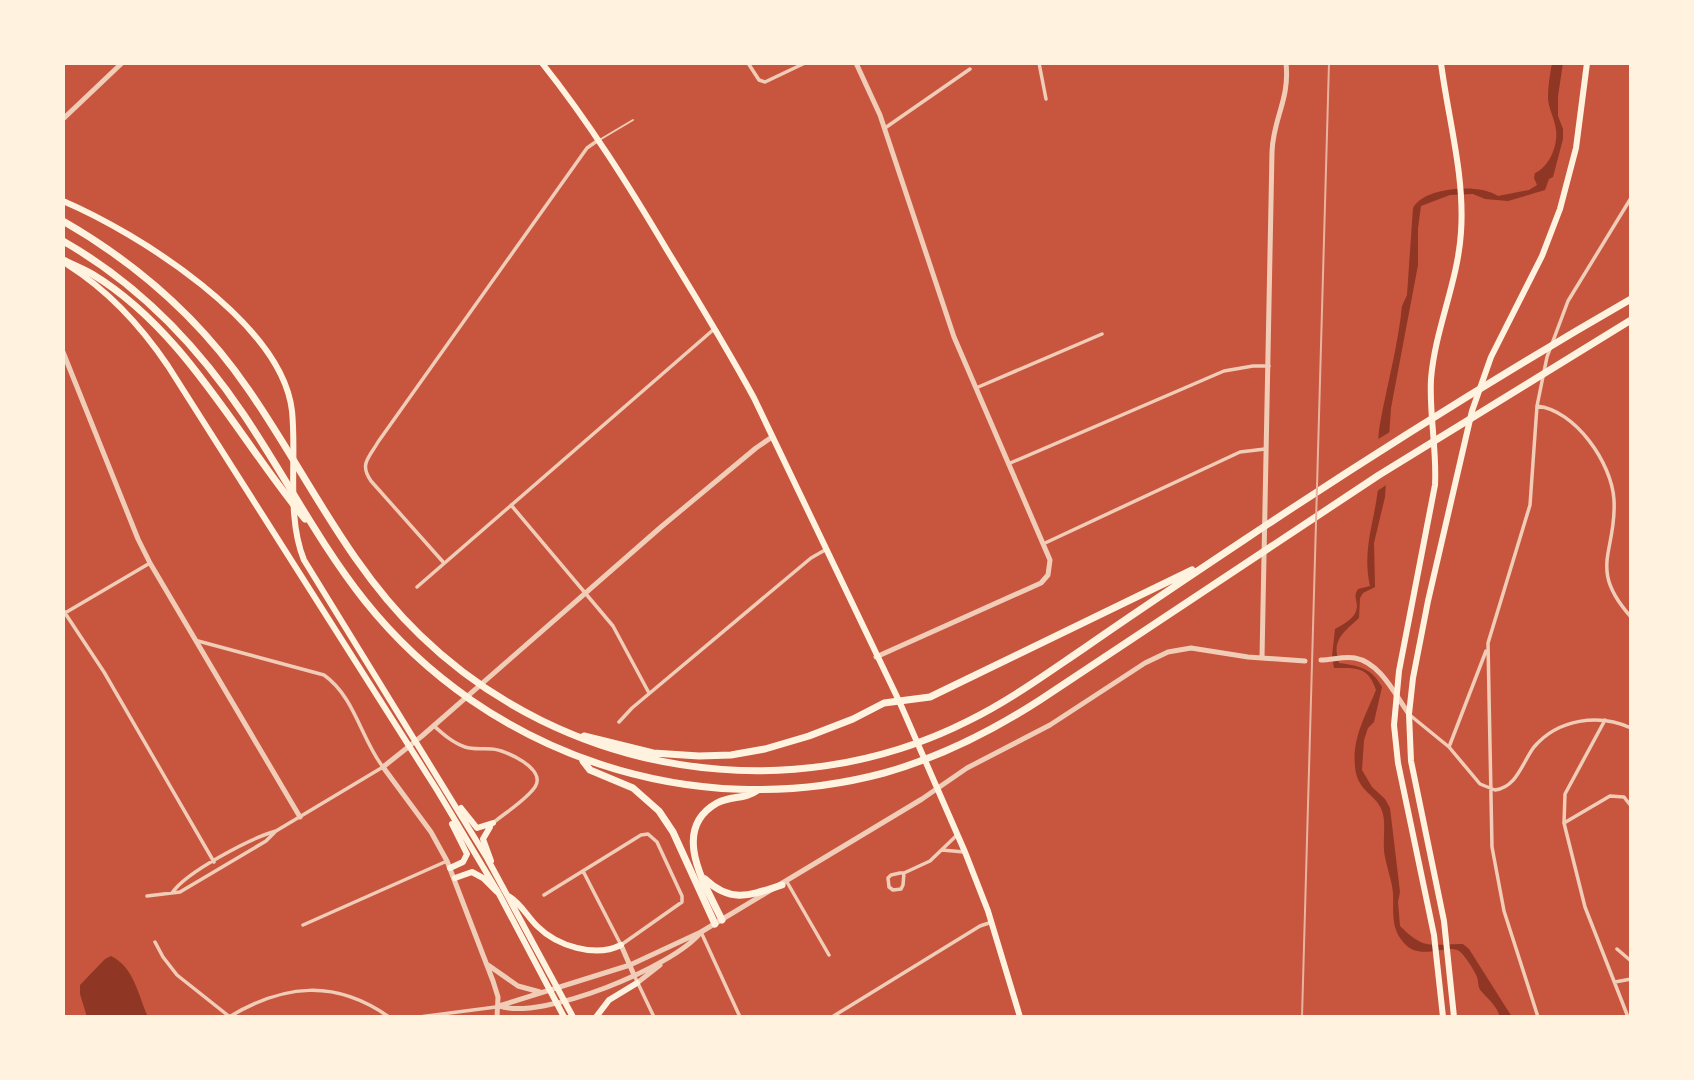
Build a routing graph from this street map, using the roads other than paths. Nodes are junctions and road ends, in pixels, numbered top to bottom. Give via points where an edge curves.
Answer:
1 (122, 63) edge
2 (542, 63) edge
3 (748, 63) edge
4 (805, 63) edge
5 (856, 63) edge
6 (1039, 63) edge
7 (1286, 63) edge
8 (1441, 63) edge
9 (1587, 63) edge
10 (970, 69) dead end
11 (1046, 99) dead end
12 (63, 119) edge
13 (633, 120) dead end
14 (885, 128) junction
15 (599, 140) junction
16 (1631, 198) edge
17 (63, 201) edge
18 (63, 221) edge
19 (63, 242) edge
20 (63, 261) edge
21 (1631, 299) edge
22 (1631, 320) edge
23 (715, 328) junction
24 (1102, 334) dead end
25 (63, 352) edge
26 (1269, 366) junction
27 (976, 388) junction
28 (1537, 406) junction
29 (772, 437) junction
30 (1267, 449) junction
31 (1008, 464) junction
32 (511, 505) junction
33 (326, 544) junction
34 (1043, 544) junction
35 (825, 550) junction
36 (1219, 556) junction
37 (150, 563) junction
38 (444, 563) junction
39 (416, 587) dead end
40 (586, 593) junction
41 (64, 611) edge
42 (1631, 617) edge
43 (196, 640) junction
44 (1487, 649) junction
45 (876, 657) junction
46 (1262, 658) junction
47 (1325, 660) dead end
48 (1305, 661) dead end
49 (649, 693) junction
50 (1396, 696) junction
51 (900, 703) junction
52 (1409, 714) junction
53 (1605, 720) junction
54 (619, 722) dead end
55 (434, 726) junction
56 (556, 728) junction
57 (1631, 728) edge
58 (1449, 747) junction
59 (582, 760) junction
60 (383, 767) junction
61 (439, 787) junction
62 (937, 788) junction
63 (758, 790) junction
64 (1491, 790) junction
65 (1631, 806) edge
66 (300, 817) junction
67 (493, 823) junction
68 (1564, 823) junction
69 (276, 831) junction
70 (957, 835) junction
71 (942, 850) junction
72 (965, 852) junction
73 (447, 861) junction
74 (214, 862) junction
75 (491, 866) junction
76 (697, 867) junction
77 (450, 868) junction
78 (583, 872) junction
79 (904, 873) junction
80 (454, 878) junction
81 (784, 883) junction
82 (172, 892) junction
83 (498, 892) junction
84 (544, 895) dead end
85 (147, 896) dead end
86 (509, 897) junction
87 (718, 922) junction
88 (992, 922) junction
89 (303, 925) dead end
90 (701, 932) junction
91 (155, 942) dead end
92 (621, 945) junction
93 (1617, 949) dead end
94 (830, 955) dead end
95 (1631, 961) edge
96 (487, 964) junction
97 (630, 965) junction
98 (636, 979) junction
99 (1631, 979) edge
100 (1615, 982) junction
101 (544, 993) junction
102 (499, 1006) junction
103 (530, 1010) junction
104 (230, 1017) edge
105 (389, 1017) edge
106 (419, 1017) edge
107 (498, 1017) edge
108 (517, 1017) edge
109 (564, 1017) edge
110 (573, 1017) edge
111 (596, 1017) edge
112 (654, 1017) edge
113 (740, 1017) edge
114 (832, 1017) edge
115 (1020, 1017) edge
116 (1443, 1017) edge
117 (1454, 1017) edge
118 (1538, 1017) edge
119 (1628, 1017) edge

1 - 12 street
2 - 15 main road
3 - 4 street via 765,82
5 - 14 street
6 - 11 street
7 - 26 street via 1286,93 1272,137
8 - 50 main road via 1458,176 1459,249 1432,372 1433,497
9 - 52 main road via 1564,197 1542,256 1496,346 1472,411 1420,639
10 - 14 street
13 - 15 lane
14 - 27 street via 945,311
15 - 23 main road
15 - 38 street via 587,148 365,465 371,481
16 - 28 street via 1568,301 1546,357
17 - 61 main road via 155,251 234,314 260,341 281,373 290,397 299,549
18 - 56 highway via 142,274 215,345 261,408 347,545 408,623 443,657 491,692
19 - 33 highway via 130,288 201,357 246,418
20 - 33 highway via 114,290 169,340
20 - 61 main road via 121,307 160,355
21 - 36 highway via 1434,417
22 - 63 highway via 1379,475 1019,713 965,743 870,776
23 - 29 main road
23 - 32 street
24 - 27 street
25 - 37 street
26 - 30 street
26 - 31 street via 1224,372
27 - 31 street
28 - 42 street via 1556,411 1574,424 1609,478 1614,500 1607,574
28 - 44 street via 1530,505
29 - 35 main road
29 - 40 street
30 - 34 street via 1240,452
30 - 46 street
31 - 34 street
32 - 38 street
32 - 40 street
33 - 59 highway via 369,607 432,670 492,715
34 - 45 street via 1050,565 1041,583
35 - 45 main road
35 - 49 street
36 - 51 highway via 930,697
36 - 56 highway via 1000,704 935,737 878,756 806,769 720,771 636,757
37 - 41 street
37 - 43 street
38 - 39 street
40 - 49 street via 613,626
40 - 55 street
41 - 74 street
43 - 60 street via 329,677
43 - 66 street
44 - 58 street
44 - 64 street
45 - 51 main road
46 - 48 street
46 - 62 street via 1191,648 1168,652
47 - 50 street via 1367,663
49 - 54 street
50 - 52 street
50 - 116 main road via 1398,763 1435,939
51 - 56 highway via 884,703 789,743 731,754 653,752
51 - 62 main road
52 - 58 street
52 - 117 main road via 1412,773 1449,955
53 - 57 street
53 - 64 street via 1583,721 1551,732 1511,784
53 - 68 street via 1565,794
55 - 60 street
55 - 67 street via 463,746 512,755 536,775 533,790
58 - 64 street via 1480,785
59 - 63 highway via 669,783
59 - 87 highway via 590,769 649,799 673,832
60 - 66 street
60 - 73 street
61 - 67 main road via 475,826
61 - 75 main road
61 - 77 main road via 467,850 463,862
61 - 83 main road
62 - 70 main road
62 - 81 street
63 - 76 highway via 748,797 718,803 701,818 692,846
64 - 118 street via 1498,886
65 - 68 street via 1624,797 1610,796
66 - 69 street
67 - 75 main road via 483,839
68 - 100 street via 1585,907
69 - 74 street
69 - 82 street via 267,841 191,886
70 - 71 street
70 - 72 main road
71 - 72 street
71 - 79 street
72 - 88 main road
73 - 77 street
73 - 89 street
74 - 82 street
75 - 86 main road
76 - 81 highway via 711,885 731,895 747,895
76 - 87 highway
77 - 80 street
78 - 84 street
78 - 92 street
78 - 92 street via 648,834 657,842 682,902
79 - 79 street via 888,878 893,890 901,889
80 - 83 main road via 472,872
80 - 96 street
81 - 87 street
81 - 94 street
82 - 85 street
83 - 109 main road
86 - 92 main road via 538,928 561,942 588,949
86 - 110 main road
87 - 90 street
88 - 114 street
88 - 115 main road
90 - 97 street
90 - 98 street
90 - 113 street
91 - 104 street via 177,975
92 - 97 street
93 - 95 street
96 - 101 street via 518,986
96 - 102 street
97 - 98 street
97 - 101 street
98 - 103 street
98 - 111 main road
98 - 112 street
99 - 100 street
100 - 119 street
101 - 102 street
102 - 103 street
102 - 106 street
102 - 107 street
103 - 108 street
104 - 105 street via 270,996 306,990 345,995

